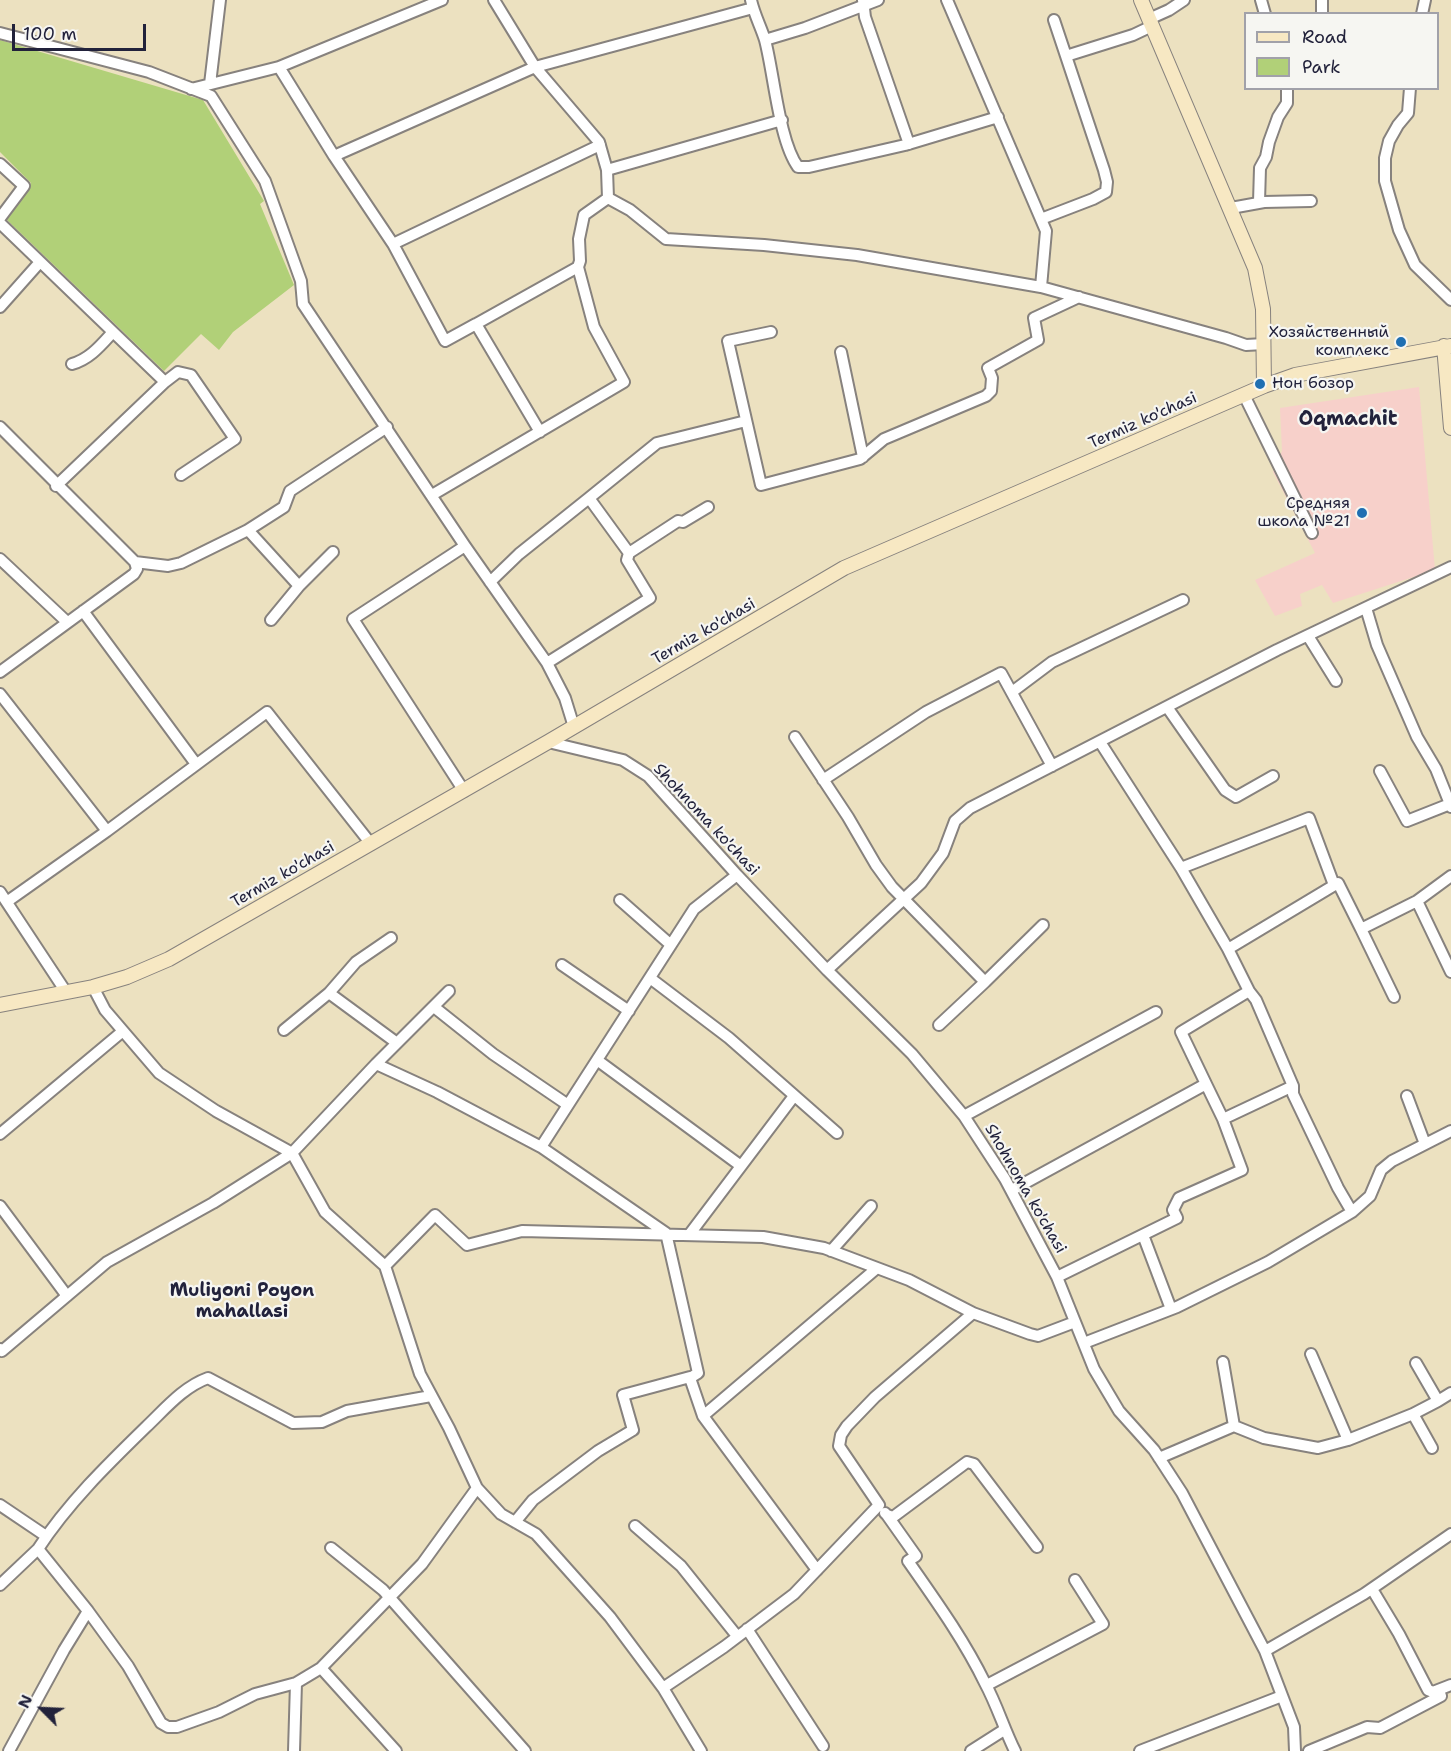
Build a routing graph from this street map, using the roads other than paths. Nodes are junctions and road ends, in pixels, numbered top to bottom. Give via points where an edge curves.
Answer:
1 (220, 0) edge
2 (442, 0) edge
3 (494, 0) edge
4 (879, 0) edge
5 (947, 0) edge
6 (1141, 0) edge
7 (1184, 0) edge
8 (863, 3) edge
9 (752, 4) edge
10 (1054, 20) dead end
11 (1151, 22) junction
12 (0, 33) edge
13 (765, 40) junction
14 (1066, 56) junction
15 (279, 66) junction
16 (535, 67) junction
17 (210, 84) junction
18 (190, 89) junction
19 (1287, 90) edge
20 (1410, 90) edge
21 (998, 117) junction
22 (782, 120) junction
23 (909, 144) junction
24 (600, 145) junction
25 (334, 156) junction
26 (0, 164) edge
27 (608, 170) junction
28 (608, 198) junction
29 (1311, 201) dead end
30 (1259, 202) junction
31 (1231, 208) junction
32 (0, 218) edge
33 (1041, 219) junction
34 (0, 223) edge
35 (393, 244) junction
36 (40, 262) junction
37 (578, 267) junction
38 (1041, 287) junction
39 (1079, 297) junction
40 (1451, 300) edge
41 (0, 307) edge
42 (476, 324) junction
43 (113, 332) junction
44 (771, 332) dead end
45 (1264, 344) junction
46 (1448, 346) edge
47 (841, 352) dead end
48 (72, 364) dead end
49 (165, 382) junction
50 (1264, 386) junction
51 (1244, 394) junction
52 (746, 421) junction
53 (0, 427) edge
54 (387, 427) junction
55 (1451, 428) edge
56 (540, 432) junction
57 (863, 457) junction
58 (181, 475) dead end
59 (57, 486) junction
60 (432, 495) junction
61 (589, 498) junction
62 (708, 507) dead end
63 (248, 530) junction
64 (1312, 533) dead end
65 (465, 546) junction
66 (333, 552) dead end
67 (628, 553) junction
68 (0, 559) edge
69 (135, 562) junction
70 (1451, 567) edge
71 (490, 582) junction
72 (299, 586) junction
73 (1183, 600) dead end
74 (1366, 608) junction
75 (82, 611) junction
76 (271, 620) dead end
77 (68, 622) junction
78 (1308, 636) junction
79 (547, 663) junction
80 (0, 672) edge
81 (1336, 681) dead end
82 (1012, 692) junction
83 (0, 694) edge
84 (1167, 707) junction
85 (574, 727) junction
86 (795, 737) dead end
87 (548, 742) junction
88 (1100, 742) junction
89 (196, 764) junction
90 (1052, 766) junction
91 (1380, 771) dead end
92 (1273, 776) dead end
93 (823, 780) junction
94 (464, 791) junction
95 (1450, 806) edge
96 (107, 831) junction
97 (371, 844) junction
98 (1181, 868) junction
99 (737, 875) junction
100 (1451, 876) edge
101 (1334, 885) junction
102 (0, 892) edge
103 (620, 900) dead end
104 (903, 900) junction
105 (8, 901) junction
106 (1417, 901) junction
107 (1043, 925) dead end
108 (1361, 929) junction
109 (391, 938) dead end
110 (671, 945) junction
111 (1228, 949) junction
112 (562, 965) dead end
113 (827, 970) junction
114 (1451, 972) edge
115 (650, 978) junction
116 (985, 982) junction
117 (93, 987) junction
118 (449, 991) dead end
119 (1249, 991) junction
120 (66, 992) junction
121 (328, 993) junction
122 (1394, 997) dead end
123 (0, 1005) edge
124 (434, 1007) junction
125 (629, 1011) junction
126 (1156, 1012) dead end
127 (939, 1026) dead end
128 (284, 1030) dead end
129 (123, 1031) junction
130 (397, 1043) junction
131 (597, 1060) junction
132 (376, 1064) junction
133 (1206, 1084) junction
134 (1293, 1086) junction
135 (794, 1096) junction
136 (1407, 1096) dead end
137 (568, 1105) junction
138 (964, 1116) junction
139 (1223, 1119) junction
140 (1451, 1131) edge
141 (837, 1133) dead end
142 (0, 1134) edge
143 (1425, 1144) junction
144 (541, 1147) junction
145 (292, 1153) junction
146 (741, 1166) junction
147 (1011, 1190) junction
148 (0, 1206) edge
149 (871, 1206) dead end
150 (1352, 1212) junction
151 (666, 1233) junction
152 (689, 1235) junction
153 (1143, 1235) junction
154 (831, 1251) junction
155 (385, 1266) junction
156 (877, 1268) junction
157 (1058, 1277) junction
158 (67, 1296) junction
159 (1171, 1309) junction
160 (973, 1313) junction
161 (1075, 1322) junction
162 (1084, 1343) junction
163 (1, 1352) edge
164 (1311, 1354) dead end
165 (1223, 1362) dead end
166 (1416, 1363) dead end
167 (690, 1377) junction
168 (1451, 1393) edge
169 (431, 1396) junction
170 (1438, 1401) junction
171 (1413, 1414) junction
172 (703, 1416) junction
173 (1234, 1426) junction
174 (1348, 1440) junction
175 (1432, 1448) dead end
176 (1159, 1458) junction
177 (477, 1488) junction
178 (0, 1505) edge
179 (879, 1505) junction
180 (887, 1515) junction
181 (515, 1522) junction
182 (635, 1526) dead end
183 (1451, 1534) edge
184 (46, 1536) junction
185 (1037, 1547) dead end
186 (331, 1548) dead end
187 (38, 1549) junction
188 (817, 1570) junction
189 (1075, 1580) dead end
190 (0, 1585) edge
191 (1372, 1588) junction
192 (390, 1598) junction
193 (88, 1611) junction
194 (747, 1629) junction
195 (737, 1636) junction
196 (1265, 1651) junction
197 (321, 1668) junction
198 (296, 1683) junction
199 (987, 1685) junction
200 (1451, 1685) edge
201 (663, 1688) junction
202 (1439, 1690) junction
203 (1282, 1696) junction
204 (1004, 1730) junction
205 (823, 1746) dead end
206 (9, 1751) edge
207 (294, 1751) edge
208 (396, 1751) edge
209 (525, 1751) edge
210 (701, 1751) edge
211 (971, 1751) edge
212 (1015, 1751) edge
213 (1140, 1751) edge
214 (1295, 1751) edge
215 (1309, 1751) edge

1 - 17 street
2 - 15 street
3 - 16 street
4 - 8 street
5 - 21 street
6 - 11 main road
7 - 11 street
8 - 13 street
8 - 23 street
9 - 13 street
9 - 16 street
10 - 14 street
11 - 14 street via 1134,35
11 - 31 main road
12 - 18 street via 149,72
13 - 22 street
14 - 33 street via 1104,170 1106,192
15 - 17 street
15 - 25 street
16 - 24 street
16 - 25 street
17 - 18 street
18 - 54 street via 211,96 265,181 301,281 303,304
19 - 30 street via 1287,103 1260,168
20 - 40 street via 1408,113 1389,141 1385,181 1395,219 1415,265
21 - 23 street
21 - 33 street
22 - 23 street via 798,167
22 - 27 street
24 - 27 street
24 - 35 street
25 - 35 street
26 - 32 street via 24,186
27 - 28 street
28 - 37 street via 584,215
28 - 38 street via 666,239 857,255
29 - 30 street
30 - 31 street
31 - 45 main road via 1255,268 1263,309
33 - 38 street via 1046,231
34 - 36 street
35 - 42 street via 444,341
36 - 41 street
36 - 43 street
37 - 42 street
37 - 56 street via 594,327 624,382
38 - 39 street
39 - 45 street via 1246,345
39 - 57 street via 1034,318 1038,340 988,368 992,378 991,391 986,396 884,439
42 - 56 street
43 - 48 street via 96,351
43 - 49 street
44 - 52 street via 728,341
45 - 50 main road
46 - 50 main road, Termiz ko'chasi via 1295,375
46 - 55 main road
47 - 57 street
49 - 58 street via 178,372 191,375 235,439
49 - 59 street
50 - 51 main road, Termiz ko'chasi
51 - 64 street
51 - 85 main road, Termiz ko'chasi via 844,568
52 - 57 street via 761,485
52 - 61 street via 657,443
53 - 59 street
54 - 60 street
54 - 63 street via 290,491 284,507
56 - 60 street
59 - 69 street
60 - 65 street
61 - 67 street
61 - 71 street
62 - 67 street via 683,522 678,520
63 - 69 street via 168,566
63 - 72 street
65 - 71 street
65 - 94 street via 354,619
66 - 72 street
67 - 79 street via 627,560 650,598
68 - 77 street
69 - 75 street via 134,574
70 - 74 street
71 - 79 street
72 - 76 street
73 - 82 street via 1052,662
74 - 78 street
74 - 95 street via 1377,645
75 - 77 street
75 - 89 street
77 - 80 street
78 - 81 street
78 - 84 street
79 - 85 street
82 - 90 street
82 - 93 street via 1001,673 997,674 926,712
83 - 96 street
84 - 88 street
84 - 92 street via 1230,794 1236,797
85 - 87 main road, Termiz ko'chasi
86 - 93 street
87 - 94 main road, Termiz ko'chasi
87 - 99 street, Shohnoma ko'chasi via 623,760 648,776
88 - 90 street
88 - 98 street
89 - 96 street
89 - 97 street via 267,712
90 - 104 street via 970,808 955,821 943,853
91 - 95 street via 1407,820
93 - 104 street via 876,865
94 - 97 main road, Termiz ko'chasi
96 - 105 street
97 - 117 main road, Termiz ko'chasi via 169,959
98 - 101 street via 1309,818
98 - 111 street
99 - 110 street via 694,909
99 - 113 street, Shohnoma ko'chasi
100 - 106 street
101 - 108 street via 1338,883
101 - 111 street
102 - 105 street
103 - 110 street
104 - 113 street
104 - 116 street
105 - 120 street
106 - 108 street
106 - 114 street
107 - 116 street
108 - 122 street
109 - 121 street via 356,962
110 - 115 street
111 - 119 street
112 - 125 street
113 - 138 street, Shohnoma ko'chasi via 912,1054
115 - 125 street
115 - 135 street via 729,1038
116 - 127 street
117 - 120 main road, Termiz ko'chasi
117 - 129 street via 105,1010
118 - 124 street
119 - 133 street via 1182,1032
119 - 134 street
120 - 123 main road, Termiz ko'chasi
121 - 128 street
121 - 130 street
124 - 130 street
124 - 137 street
125 - 131 street
126 - 138 street
129 - 142 street
129 - 145 street via 159,1073 216,1111
130 - 132 street
131 - 137 street
131 - 146 street
132 - 144 street
132 - 145 street
133 - 139 street
133 - 147 street
134 - 139 street
134 - 150 street via 1293,1094
135 - 141 street
135 - 146 street
136 - 143 street
137 - 144 street
138 - 147 street, Shohnoma ko'chasi
139 - 153 street via 1242,1170 1179,1198 1173,1210 1177,1218
140 - 143 street
143 - 150 street via 1381,1170 1370,1196
144 - 151 street
145 - 155 street via 325,1212
145 - 158 street via 107,1262
146 - 152 street
147 - 157 street, Shohnoma ko'chasi
148 - 158 street
149 - 154 street
150 - 159 street via 1268,1262
151 - 152 street
151 - 155 street via 522,1231 467,1245 435,1215
151 - 167 street via 698,1372
152 - 154 street via 764,1237
153 - 157 street
153 - 159 street
154 - 156 street
155 - 169 street via 420,1374
156 - 160 street
156 - 172 street
157 - 161 street, Shohnoma ko'chasi
158 - 163 street
159 - 162 street
160 - 161 street via 1038,1335
160 - 179 street via 875,1397 841,1435 839,1446
161 - 162 street, Shohnoma ko'chasi
162 - 176 street, Shohnoma ko'chasi via 1094,1369 1119,1411
164 - 174 street
165 - 173 street
166 - 170 street
167 - 172 street
167 - 181 street via 622,1395 633,1430 533,1500
168 - 170 street
169 - 177 street
169 - 184 street via 347,1411 322,1422 293,1423 208,1378 180,1395 105,1467
170 - 171 street
171 - 174 street
171 - 175 street
172 - 188 street
173 - 174 street via 1264,1438 1318,1448
173 - 176 street
176 - 196 street, Shohnoma ko'chasi via 1182,1493
177 - 181 street via 501,1514
177 - 192 street via 422,1564
178 - 184 street
179 - 180 street
179 - 188 street
180 - 185 street via 893,1516 970,1462
180 - 199 street via 916,1556 908,1562 962,1639
181 - 201 street via 536,1534 610,1617
182 - 195 street via 681,1566
183 - 191 street
184 - 187 street
186 - 192 street
187 - 190 street
187 - 193 street
188 - 194 street via 794,1594
189 - 199 street via 1103,1624
191 - 196 street
191 - 202 street via 1428,1690
192 - 197 street
192 - 209 street
193 - 198 street via 128,1666 161,1723 168,1727
193 - 206 street
194 - 195 street
194 - 205 street
195 - 201 street
196 - 203 street, Shohnoma ko'chasi
197 - 198 street
197 - 208 street
198 - 207 street
199 - 204 street
200 - 202 street
201 - 210 street
202 - 215 street via 1441,1696 1380,1728 1367,1727
203 - 213 street
203 - 214 street, Shohnoma ko'chasi via 1293,1727
204 - 211 street
204 - 212 street

